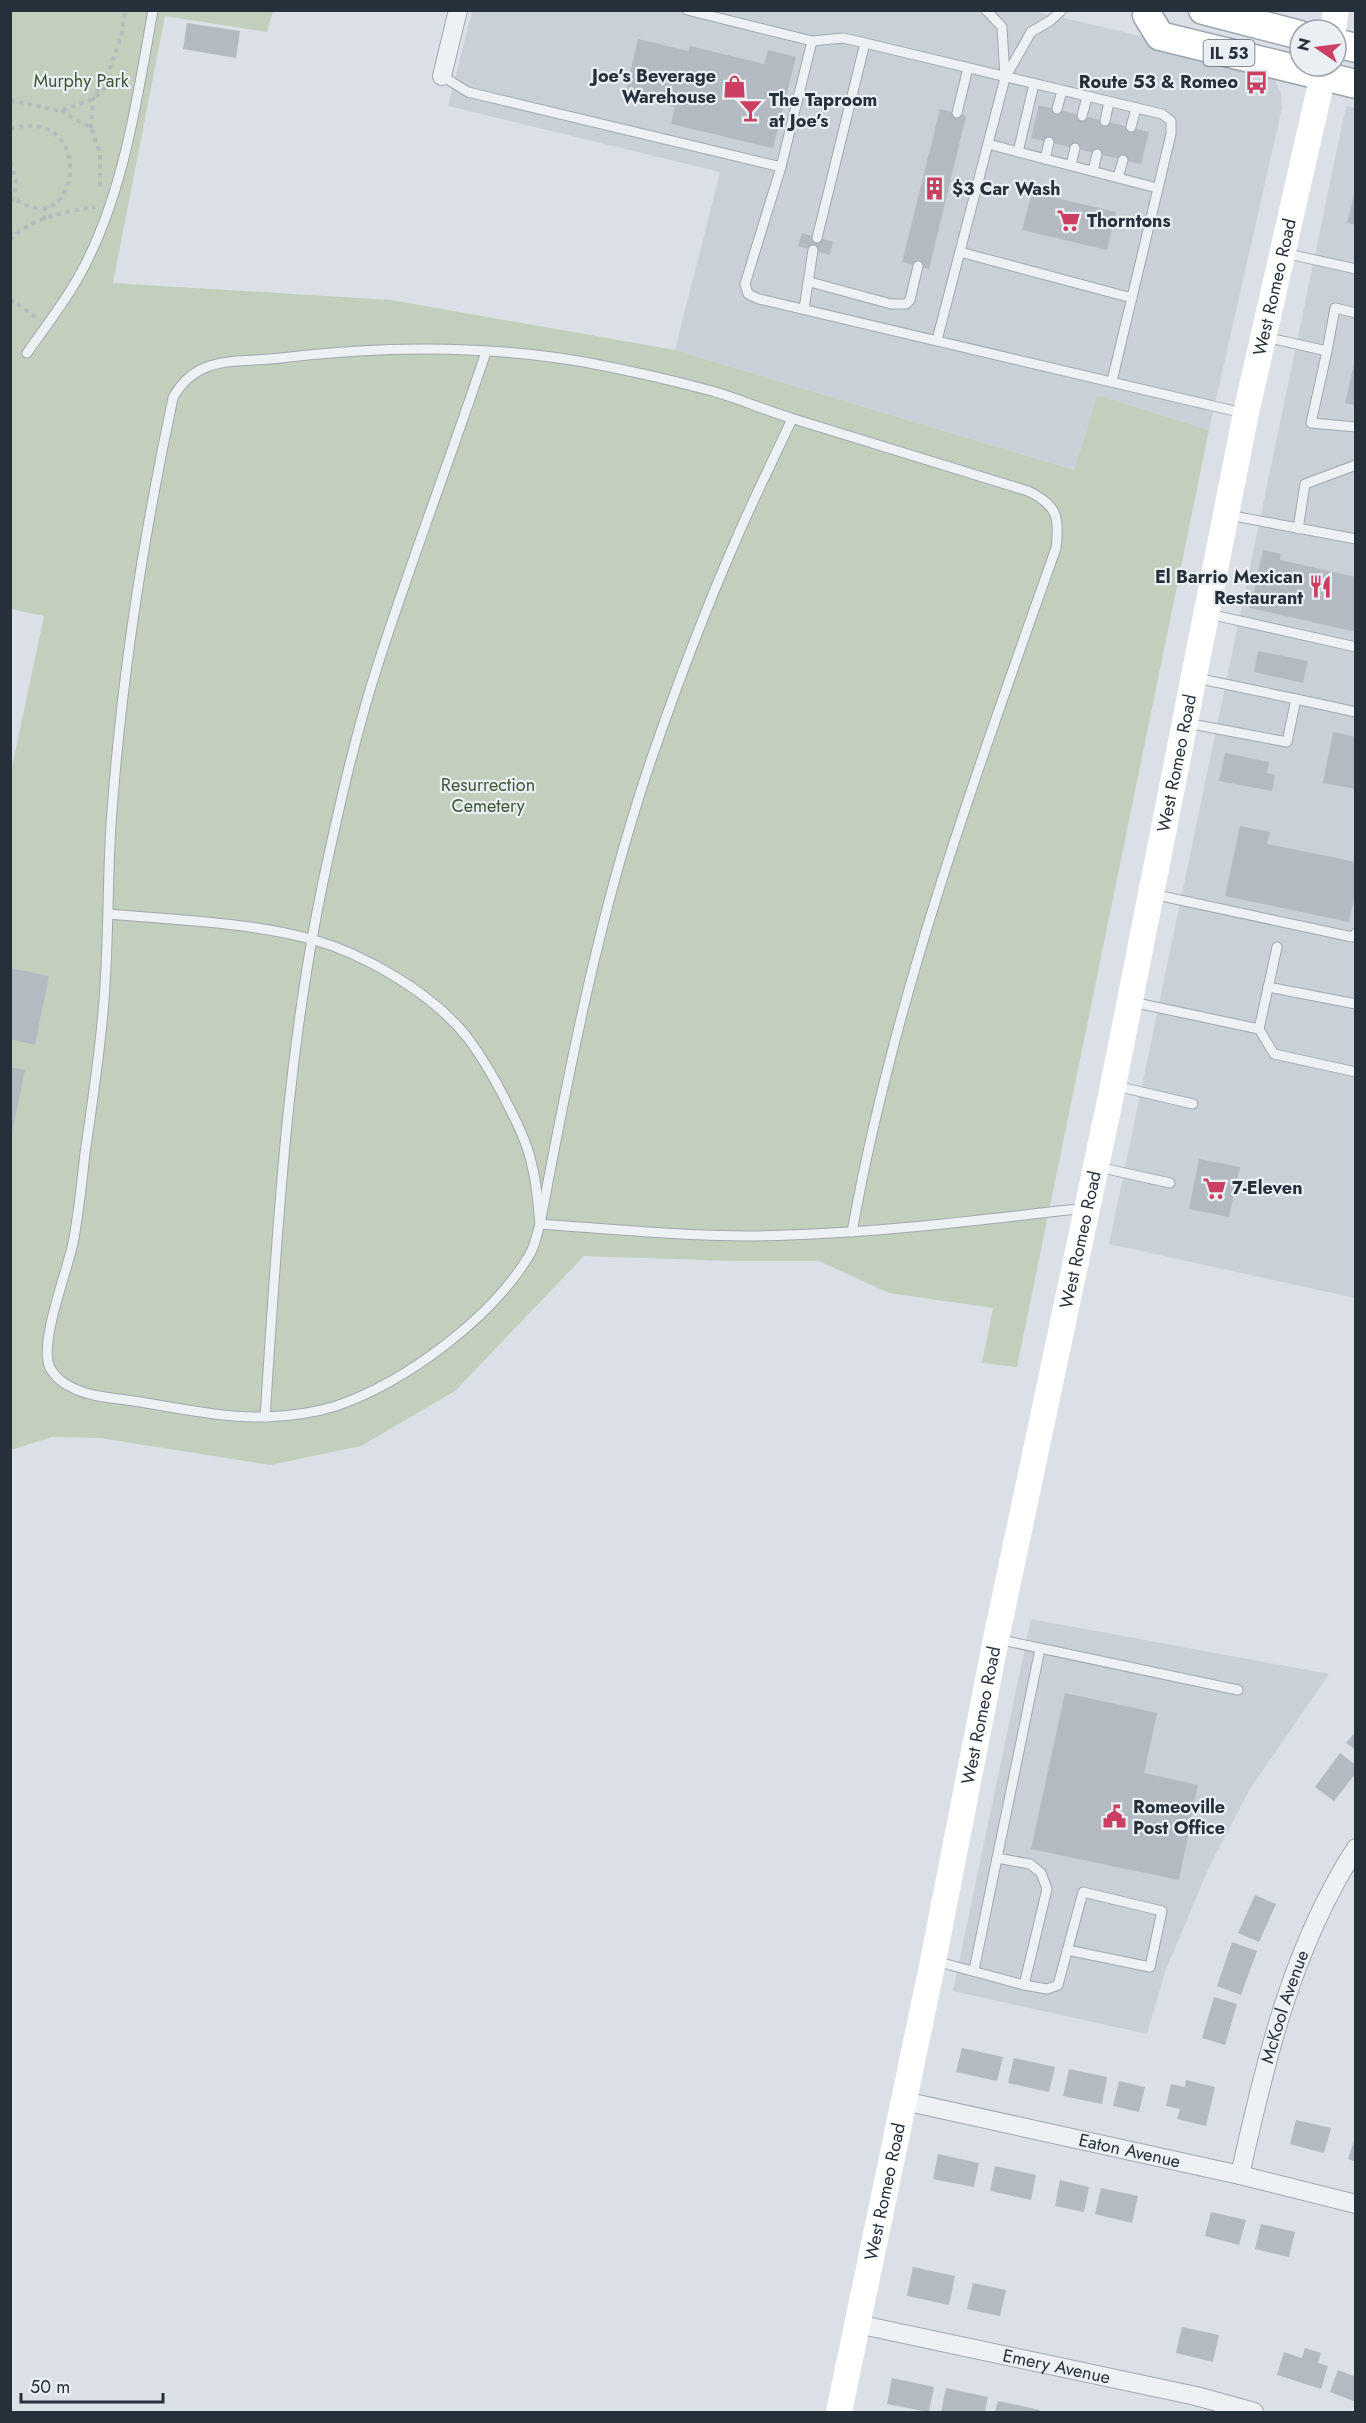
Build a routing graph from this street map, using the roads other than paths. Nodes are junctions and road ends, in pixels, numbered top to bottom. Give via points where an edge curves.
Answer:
1 (153, 10) edge
2 (458, 10) edge
3 (687, 10) edge
4 (986, 10) edge
5 (1062, 10) edge
6 (1203, 10) edge
7 (1144, 12) edge
8 (1288, 31) edge
9 (812, 41) junction
10 (865, 43) junction
11 (1288, 63) edge
12 (968, 68) junction
13 (442, 76) joint
14 (1005, 78) junction
15 (1322, 78) edge
16 (1341, 78) edge
17 (1034, 84) junction
18 (1356, 84) edge
19 (1062, 91) junction
20 (1087, 97) junction
21 (1109, 102) junction
22 (1136, 108) junction
23 (1057, 110) dead end
24 (957, 113) dead end
25 (1083, 116) dead end
26 (1105, 121) dead end
27 (1131, 127) dead end
28 (1049, 142) dead end
29 (988, 144) junction
30 (1075, 148) dead end
31 (1017, 152) junction
32 (1097, 154) dead end
33 (1045, 159) junction
34 (1123, 160) dead end
35 (1071, 165) junction
36 (781, 167) junction
37 (1093, 171) junction
38 (1118, 177) junction
39 (1157, 188) junction
40 (817, 238) dead end
41 (813, 250) dead end
42 (960, 252) junction
43 (1282, 253) junction
44 (918, 266) dead end
45 (1356, 269) edge
46 (810, 282) junction
47 (1131, 298) junction
48 (804, 309) junction
49 (1356, 313) edge
50 (1263, 337) junction
51 (937, 340) junction
52 (1327, 351) junction
53 (486, 352) junction
54 (27, 353) dead end
55 (1112, 381) junction
56 (1246, 413) junction
57 (792, 419) junction
58 (1356, 427) edge
59 (1356, 465) edge
60 (1227, 515) junction
61 (1298, 529) junction
62 (1356, 539) edge
63 (1206, 614) junction
64 (1356, 647) edge
65 (1193, 678) junction
66 (1296, 699) junction
67 (1356, 712) edge
68 (1184, 722) junction
69 (1152, 894) junction
70 (109, 914) junction
71 (1356, 933) edge
72 (313, 940) junction
73 (1277, 947) dead end
74 (1268, 987) junction
75 (1130, 1002) junction
76 (1356, 1004) edge
77 (1259, 1029) junction
78 (1356, 1072) edge
79 (1113, 1086) junction
80 (1193, 1104) dead end
81 (1096, 1167) junction
82 (1170, 1183) dead end
83 (1087, 1208) junction
84 (540, 1224) junction
85 (852, 1232) junction
86 (265, 1417) junction
87 (996, 1639) junction
88 (1040, 1649) junction
89 (1238, 1690) dead end
90 (1356, 1848) edge
91 (997, 1858) junction
92 (1067, 1950) junction
93 (933, 1961) junction
94 (974, 1970) junction
95 (1024, 1985) junction
96 (904, 2101) junction
97 (1240, 2175) junction
98 (1356, 2204) edge
99 (857, 2324) junction
100 (838, 2412) edge
101 (1254, 2412) edge

1 - 54 lane via 121,165 104,219 87,261
2 - 13 street
3 - 9 lane
4 - 14 lane via 1002,27
5 - 14 lane via 1031,32
6 - 8 main road, IL 53
7 - 11 main road, IL 53 via 1160,36
9 - 10 lane via 843,38
9 - 36 lane
10 - 12 lane
10 - 40 lane
12 - 14 lane
12 - 24 lane
13 - 36 lane via 468,92
14 - 17 lane
14 - 29 lane
15 - 43 main road, West Romeo Road
16 - 18 main road, IL 53
17 - 19 lane
17 - 31 lane
19 - 20 lane
19 - 23 lane
20 - 21 lane
20 - 25 lane
21 - 22 lane
21 - 26 lane
22 - 27 lane
22 - 39 lane via 1162,114 1171,121
28 - 33 lane
29 - 31 lane
29 - 42 lane
30 - 35 lane
31 - 33 lane
32 - 37 lane
33 - 35 lane
34 - 38 lane
35 - 37 lane
36 - 48 lane via 745,284 748,294 759,299
37 - 38 lane
38 - 39 lane
39 - 47 lane
41 - 46 lane
42 - 47 lane
42 - 51 lane
43 - 45 lane
43 - 50 main road, West Romeo Road
44 - 46 lane via 906,304 891,304
46 - 48 lane
47 - 55 lane
48 - 51 lane
49 - 52 lane via 1335,308
50 - 52 lane
50 - 56 main road, West Romeo Road
51 - 55 lane
52 - 58 lane via 1311,423
53 - 57 lane via 584,362 713,392
53 - 70 lane via 340,351 215,364 189,374 180,384 173,398 160,459 126,676 111,829
53 - 72 lane via 379,661 338,818
55 - 56 lane
56 - 60 main road, West Romeo Road
57 - 84 lane via 702,620 649,768 578,1027
57 - 85 lane via 1028,491 1044,499 1058,518 1056,548 953,846 914,972 866,1158
59 - 61 lane via 1305,484
60 - 61 lane
60 - 63 main road, West Romeo Road
61 - 62 lane
63 - 64 lane
63 - 65 main road, West Romeo Road
65 - 66 lane
65 - 68 main road, West Romeo Road
66 - 67 lane
66 - 68 lane via 1287,742
68 - 69 main road, West Romeo Road
69 - 71 lane via 1352,937
69 - 75 main road, West Romeo Road
70 - 72 lane via 269,929
70 - 86 lane via 103,1012 75,1230 49,1334 48,1363 59,1380 83,1393 222,1415
72 - 84 lane via 344,950 409,987 441,1010 466,1037 496,1080 518,1125 532,1165
72 - 86 lane via 287,1124
73 - 74 lane
74 - 76 lane
74 - 77 lane
75 - 77 lane
75 - 79 main road, West Romeo Road
77 - 78 lane via 1274,1053
79 - 80 lane
79 - 81 main road, West Romeo Road
81 - 82 lane
81 - 83 main road, West Romeo Road
83 - 85 lane
83 - 87 main road, West Romeo Road
84 - 85 lane via 748,1236
84 - 86 lane via 532,1251 493,1301 408,1371 355,1399 325,1409
87 - 88 lane
87 - 93 main road, West Romeo Road
88 - 89 lane
88 - 91 lane
90 - 97 street, McKool Avenue via 1312,1932 1287,1991
91 - 94 lane
91 - 95 lane via 1030,1864 1041,1873 1047,1889
92 - 92 lane via 1083,1892 1162,1911 1150,1967
92 - 95 lane via 1058,1985 1047,1989
93 - 94 lane
93 - 96 main road, West Romeo Road
94 - 95 lane
96 - 97 street, Eaton Avenue
96 - 99 main road, West Romeo Road
97 - 98 street, Eaton Avenue
99 - 100 main road, West Romeo Road
99 - 101 street, Emery Avenue via 1196,2396

